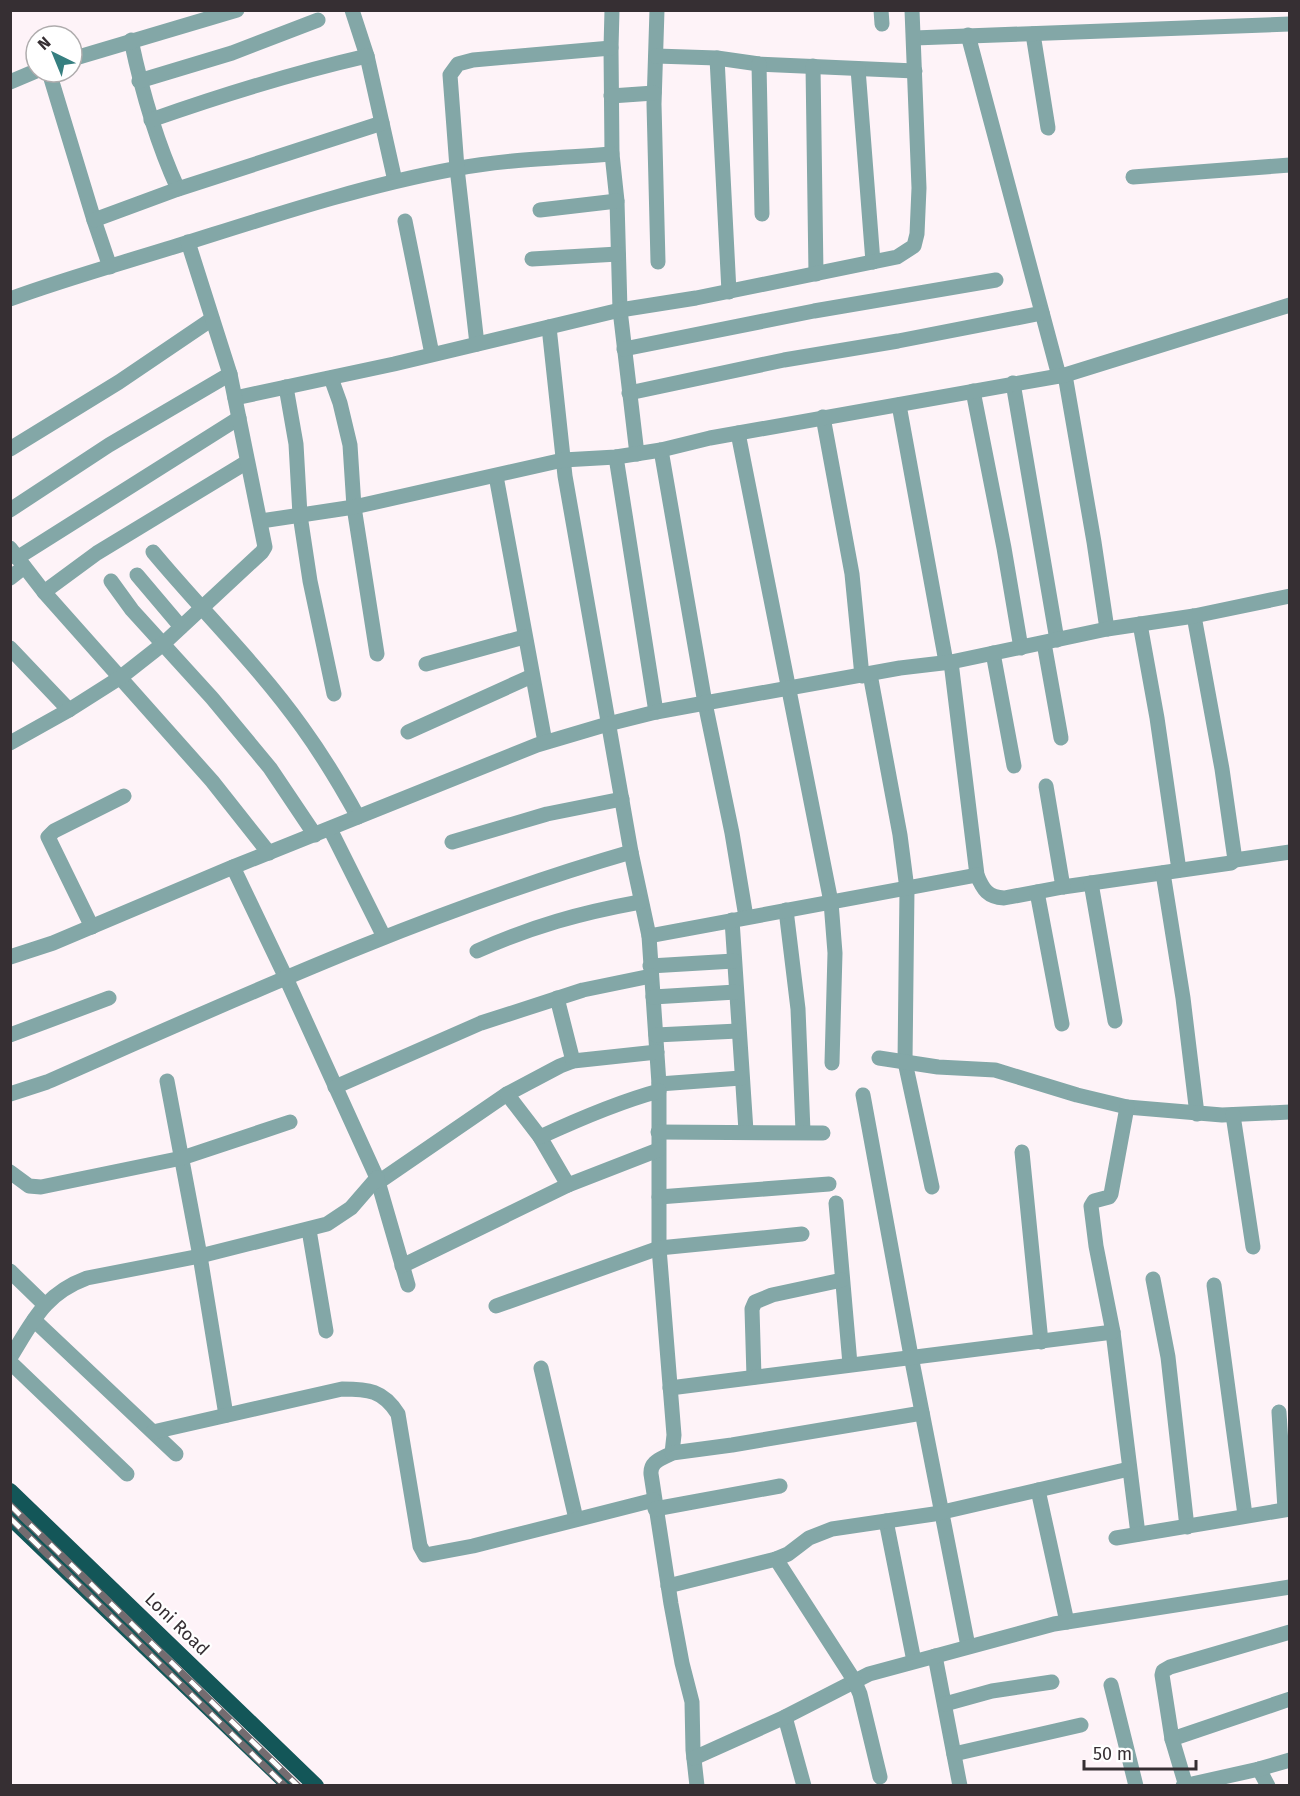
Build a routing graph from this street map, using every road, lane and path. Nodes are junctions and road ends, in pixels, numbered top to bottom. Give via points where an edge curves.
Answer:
1 (237, 10) edge
2 (352, 10) edge
3 (612, 10) edge
4 (657, 10) edge
5 (912, 10) edge
6 (318, 20) dead end
7 (1290, 24) edge
8 (1033, 33) junction
9 (968, 35) junction
10 (914, 38) junction
11 (131, 40) junction
12 (610, 48) junction
13 (84, 55) edge
14 (367, 56) junction
15 (656, 56) junction
16 (717, 58) junction
17 (759, 64) junction
18 (813, 66) junction
19 (858, 69) junction
20 (915, 71) junction
21 (24, 76) edge
22 (139, 81) junction
23 (10, 82) edge
24 (53, 84) edge
25 (654, 93) junction
26 (611, 96) junction
27 (151, 120) junction
28 (382, 123) junction
29 (1048, 128) dead end
30 (612, 154) junction
31 (1290, 165) edge
32 (457, 168) junction
33 (1134, 177) dead end
34 (395, 181) junction
35 (178, 189) junction
36 (617, 201) junction
37 (540, 210) dead end
38 (762, 214) dead end
39 (94, 220) junction
40 (405, 221) dead end
41 (188, 242) junction
42 (618, 254) junction
43 (532, 259) dead end
44 (658, 262) dead end
45 (873, 262) junction
46 (110, 267) junction
47 (816, 274) junction
48 (996, 280) dead end
49 (729, 291) junction
50 (10, 298) edge
51 (1290, 305) edge
52 (620, 310) junction
53 (1042, 313) junction
54 (212, 319) junction
55 (549, 327) junction
56 (477, 344) junction
57 (624, 349) junction
58 (432, 354) junction
59 (230, 374) junction
60 (1062, 375) junction
61 (331, 378) junction
62 (1013, 383) junction
63 (286, 387) junction
64 (973, 392) junction
65 (629, 393) junction
66 (235, 398) junction
67 (899, 405) junction
68 (823, 417) junction
69 (239, 418) junction
70 (738, 433) junction
71 (10, 448) edge
72 (661, 450) junction
73 (637, 454) junction
74 (616, 457) junction
75 (563, 460) junction
76 (247, 462) junction
77 (496, 476) junction
78 (354, 507) junction
79 (10, 510) edge
80 (300, 515) junction
81 (261, 521) junction
82 (153, 552) dead end
83 (17, 558) edge
84 (137, 575) dead end
85 (10, 578) edge
86 (111, 580) dead end
87 (44, 592) junction
88 (1290, 597) edge
89 (201, 608) junction
90 (1194, 616) junction
91 (1140, 624) junction
92 (181, 627) junction
93 (1107, 629) junction
94 (524, 636) junction
95 (1050, 642) junction
96 (163, 644) junction
97 (10, 648) edge
98 (1021, 648) junction
99 (993, 653) junction
100 (377, 654) dead end
101 (949, 662) junction
102 (426, 664) dead end
103 (866, 675) junction
104 (532, 676) junction
105 (121, 677) junction
106 (790, 689) junction
107 (334, 694) dead end
108 (705, 703) junction
109 (69, 710) junction
110 (656, 712) junction
111 (608, 724) junction
112 (408, 732) dead end
113 (1061, 738) dead end
114 (10, 742) edge
115 (544, 742) junction
116 (1014, 766) dead end
117 (1046, 786) dead end
118 (124, 796) dead end
119 (622, 799) junction
120 (358, 817) junction
121 (330, 829) junction
122 (315, 835) junction
123 (452, 842) dead end
124 (631, 852) junction
125 (1290, 852) edge
126 (270, 854) junction
127 (1235, 860) junction
128 (233, 867) junction
129 (1179, 870) junction
130 (1163, 873) junction
131 (977, 874) junction
132 (1091, 883) junction
133 (1063, 887) junction
134 (908, 889) junction
135 (1037, 892) junction
136 (640, 902) junction
137 (831, 902) junction
138 (786, 910) junction
139 (739, 919) junction
140 (92, 927) junction
141 (649, 936) junction
142 (384, 937) junction
143 (477, 951) dead end
144 (10, 957) edge
145 (734, 961) junction
146 (650, 971) junction
147 (286, 978) junction
148 (736, 992) junction
149 (653, 997) junction
150 (109, 998) dead end
151 (557, 998) junction
152 (1115, 1021) dead end
153 (1062, 1024) dead end
154 (738, 1031) junction
155 (10, 1035) edge
156 (656, 1035) junction
157 (657, 1052) junction
158 (879, 1058) dead end
159 (573, 1061) junction
160 (905, 1062) junction
161 (832, 1063) dead end
162 (741, 1078) junction
163 (167, 1081) dead end
164 (659, 1087) junction
165 (335, 1088) junction
166 (10, 1094) edge
167 (507, 1094) junction
168 (863, 1095) dead end
169 (1127, 1107) junction
170 (1290, 1112) edge
171 (1197, 1114) junction
172 (1233, 1115) junction
173 (290, 1122) dead end
174 (746, 1131) junction
175 (803, 1131) junction
176 (658, 1132) junction
177 (822, 1133) dead end
178 (540, 1137) junction
179 (658, 1150) junction
180 (1022, 1152) dead end
181 (182, 1158) junction
182 (10, 1172) edge
183 (377, 1178) junction
184 (829, 1184) dead end
185 (568, 1185) junction
186 (932, 1187) dead end
187 (659, 1197) junction
188 (836, 1203) dead end
189 (309, 1230) junction
190 (802, 1234) dead end
191 (1253, 1247) dead end
192 (659, 1248) junction
193 (200, 1256) junction
194 (402, 1266) junction
195 (10, 1271) edge
196 (1153, 1279) dead end
197 (842, 1280) junction
198 (408, 1285) dead end
199 (1214, 1285) dead end
200 (45, 1305) junction
201 (496, 1306) dead end
202 (34, 1320) junction
203 (326, 1331) dead end
204 (1113, 1332) junction
205 (1041, 1342) junction
206 (911, 1356) junction
207 (10, 1360) edge
208 (850, 1364) junction
209 (541, 1368) dead end
210 (754, 1377) junction
211 (670, 1388) junction
212 (1279, 1412) dead end
213 (922, 1413) junction
214 (226, 1415) junction
215 (153, 1432) junction
216 (672, 1453) junction
217 (176, 1454) dead end
218 (1128, 1469) junction
219 (127, 1474) dead end
220 (780, 1486) dead end
221 (1038, 1490) junction
222 (10, 1491) edge
223 (655, 1504) junction
224 (1288, 1509) edge
225 (942, 1512) junction
226 (1245, 1515) junction
227 (10, 1517) edge
228 (576, 1519) junction
229 (886, 1521) junction
230 (1187, 1527) junction
231 (1138, 1534) junction
232 (1116, 1538) dead end
233 (776, 1559) junction
234 (668, 1586) junction
235 (1290, 1587) edge
236 (1066, 1622) junction
237 (1290, 1632) edge
238 (968, 1646) junction
239 (935, 1656) junction
240 (914, 1662) junction
241 (854, 1680) junction
242 (1052, 1682) dead end
243 (1111, 1685) dead end
244 (1290, 1699) edge
245 (945, 1704) junction
246 (785, 1717) junction
247 (1081, 1725) dead end
248 (1172, 1739) junction
249 (954, 1754) junction
250 (694, 1758) junction
251 (1290, 1760) edge
252 (1259, 1769) junction
253 (880, 1777) dead end
254 (290, 1785) edge
255 (316, 1785) edge
256 (698, 1785) edge
257 (804, 1785) edge
258 (960, 1785) edge
259 (1136, 1785) edge
260 (1185, 1785) edge
261 (1268, 1785) edge

1 - 11 street
2 - 14 street
3 - 12 street
4 - 15 street
5 - 10 street
6 - 22 street via 232,53
7 - 8 street
8 - 9 street
8 - 29 street
9 - 10 street
9 - 53 street
10 - 20 street
11 - 13 street
11 - 22 street
12 - 26 street
12 - 32 street via 458,64 449,80
14 - 27 street via 310,69
14 - 28 street
15 - 16 street
15 - 25 street
16 - 17 street
16 - 49 street
17 - 18 street
17 - 38 street
18 - 19 street
18 - 47 street
19 - 20 street
19 - 45 street
20 - 45 street via 917,234 914,246 905,254
21 - 23 street
22 - 27 street
24 - 39 street
25 - 26 street
25 - 44 street
26 - 30 street
27 - 35 street
28 - 34 street
28 - 35 street
30 - 32 street
30 - 36 street
31 - 33 street
32 - 34 street
32 - 56 street
34 - 41 street
35 - 39 street
36 - 37 street
36 - 42 street
39 - 46 street
40 - 58 street
41 - 46 street
41 - 54 street
42 - 43 street
42 - 52 street
45 - 47 street
46 - 50 street
47 - 49 street
48 - 57 street
49 - 52 street
51 - 60 street
52 - 55 street
52 - 57 street
53 - 60 street
53 - 65 street
54 - 59 street
54 - 71 street via 119,382
55 - 56 street
55 - 75 street
56 - 58 street
57 - 65 street
58 - 61 street
59 - 66 street
59 - 79 street via 108,445
60 - 62 street
60 - 93 street
61 - 63 street
61 - 78 street via 348,437
62 - 64 street
62 - 95 street
63 - 66 street
63 - 80 street via 296,444
64 - 67 street
64 - 98 street
65 - 73 street
66 - 69 street
67 - 68 street
67 - 101 street
68 - 70 street
68 - 103 street
69 - 76 street
69 - 83 street
70 - 72 street
70 - 106 street
72 - 73 street
72 - 108 street
73 - 74 street
74 - 75 street
74 - 110 street
75 - 77 street
75 - 111 street
76 - 81 street
76 - 87 street via 97,553
77 - 78 street
77 - 94 street
78 - 80 street
78 - 100 street
80 - 81 street
80 - 107 street
81 - 89 street via 265,543 262,552
82 - 89 street
83 - 85 street
83 - 87 street
84 - 92 street
86 - 96 street
87 - 105 street
88 - 90 street
89 - 92 street
89 - 120 street via 302,727
90 - 91 street
90 - 127 street
91 - 93 street
91 - 129 street
92 - 96 street
93 - 95 street
94 - 102 street
94 - 104 street
95 - 98 street
95 - 113 street
96 - 105 street
96 - 122 street via 270,768
97 - 109 street
98 - 99 street
99 - 101 street
99 - 116 street
101 - 103 street
101 - 131 street
103 - 106 street
103 - 134 street
104 - 112 street
104 - 115 street
105 - 109 street
105 - 126 street
106 - 108 street
106 - 137 street
108 - 110 street
108 - 139 street via 732,833
109 - 114 street
110 - 111 street
111 - 115 street
111 - 119 street
115 - 120 street
117 - 133 street
118 - 140 street via 48,837
119 - 123 street via 547,814
119 - 124 street
120 - 121 street
121 - 122 street
121 - 142 street
122 - 126 street
124 - 136 street
124 - 142 street
125 - 127 street
126 - 128 street
127 - 129 street
128 - 140 street
128 - 147 street
129 - 130 street
130 - 132 street
130 - 171 street
131 - 134 street
131 - 135 street via 982,888 994,897
132 - 133 street
132 - 152 street
133 - 135 street
134 - 137 street
134 - 160 street
135 - 153 street
136 - 141 street
136 - 143 street via 561,919
137 - 138 street
137 - 161 street via 835,953
138 - 139 street
138 - 175 street via 798,1009
139 - 141 street
139 - 145 street
140 - 144 street
141 - 146 street
142 - 147 street
145 - 146 street
145 - 148 street
146 - 149 street
146 - 151 street
147 - 165 street
147 - 166 street via 47,1082
148 - 149 street
148 - 154 street
149 - 156 street
150 - 155 street
151 - 159 street
151 - 165 street via 447,1037
154 - 156 street
154 - 162 street
156 - 157 street
157 - 159 street
157 - 164 street
158 - 160 street
159 - 167 street
160 - 169 street via 994,1070
160 - 186 street
162 - 164 street
162 - 174 street
163 - 181 street
164 - 176 street
164 - 178 street
165 - 183 street
167 - 178 street
167 - 183 street via 383,1179
168 - 206 street
169 - 171 street
169 - 204 street via 1111,1194 1091,1206
170 - 172 street
171 - 172 street
172 - 191 street
173 - 181 street
174 - 175 street
174 - 176 street
175 - 177 street
176 - 179 street
178 - 185 street
179 - 185 street
179 - 187 street
180 - 205 street
181 - 182 street via 41,1186 29,1186
181 - 193 street
183 - 189 street via 341,1217
183 - 194 street
184 - 187 street
185 - 194 street
187 - 192 street
188 - 197 street
189 - 193 street
189 - 203 street
190 - 192 street
192 - 201 street
192 - 211 street
193 - 200 street via 87,1278 70,1284
193 - 214 street
194 - 198 street
195 - 200 street
196 - 230 street via 1168,1356
197 - 208 street
197 - 210 street via 754,1302
199 - 226 street
200 - 202 street
202 - 207 street
202 - 215 street
204 - 205 street
204 - 218 street
205 - 206 street
206 - 208 street
206 - 213 street
207 - 219 street
208 - 210 street
209 - 228 street
210 - 211 street
211 - 216 street
212 - 224 street
213 - 216 street
213 - 225 street
214 - 215 street
214 - 228 street via 342,1389 371,1391 384,1397 400,1422 424,1555
215 - 217 street
216 - 223 street via 651,1466
218 - 221 street
218 - 231 street
220 - 223 street
221 - 225 street
221 - 236 street
222 - 255 highway, Loni Road
223 - 228 street
223 - 234 street
224 - 226 street
225 - 229 street
225 - 238 street
226 - 230 street
227 - 254 highway
229 - 233 street via 832,1529
229 - 240 street
230 - 231 street
231 - 232 street
233 - 234 street
233 - 241 street
234 - 250 street via 692,1702
235 - 236 street
236 - 238 street
237 - 248 street via 1163,1671
238 - 239 street
239 - 240 street
239 - 245 street
240 - 241 street
241 - 246 street
241 - 253 street
242 - 245 street via 992,1691
243 - 259 street
244 - 248 street
245 - 249 street
246 - 250 street
246 - 257 street
247 - 249 street
248 - 260 street
249 - 258 street
250 - 256 street
251 - 252 street
252 - 260 street
252 - 261 street

